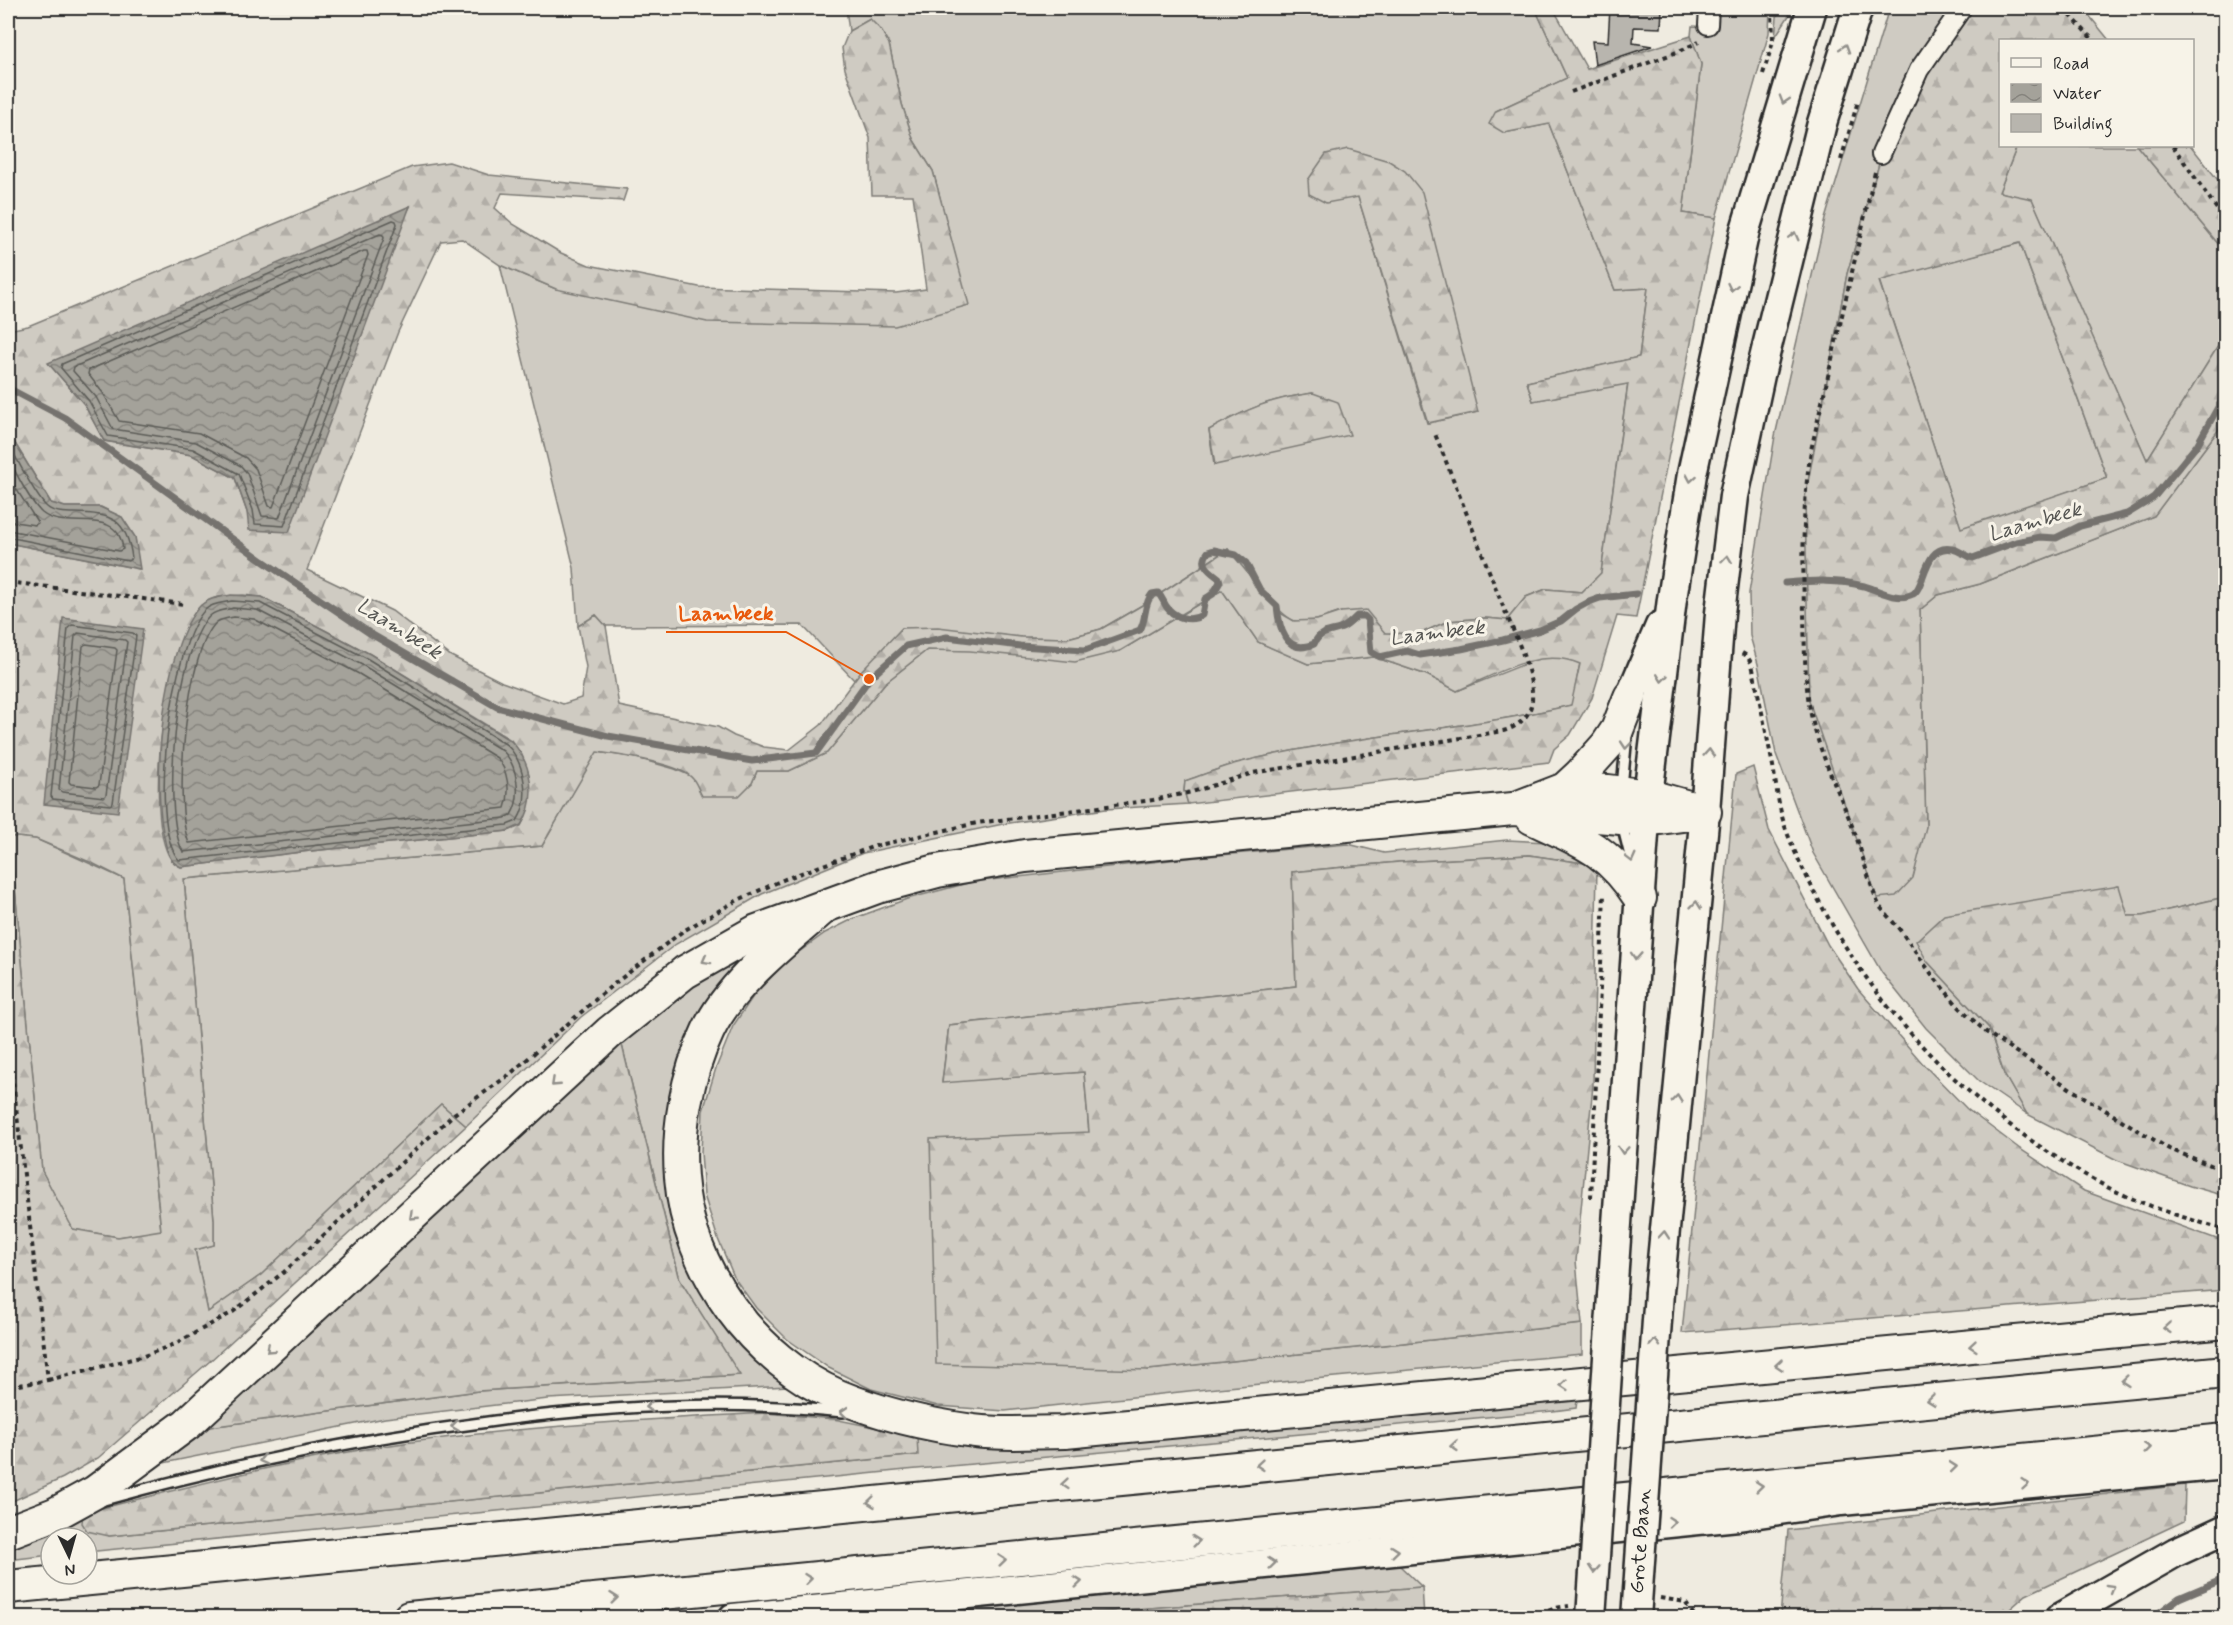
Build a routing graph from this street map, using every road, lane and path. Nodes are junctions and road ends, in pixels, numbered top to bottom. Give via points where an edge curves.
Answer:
1 (1812, 8) edge
2 (1858, 8) edge
3 (1962, 8) edge
4 (2064, 8) edge
5 (1708, 16) edge
6 (2093, 39) edge
7 (1860, 91) dead end
8 (1571, 92) dead end
9 (2174, 147) edge
10 (1881, 154) joint
11 (1839, 169) dead end
12 (2226, 222) edge
13 (1435, 434) dead end
14 (8, 582) edge
15 (1672, 599) junction
16 (183, 603) dead end
17 (1516, 639) dead end
18 (1734, 645) junction
19 (1741, 664) dead end
20 (1630, 697) junction
21 (1565, 789) junction
22 (1630, 806) junction
23 (1513, 809) junction
24 (1705, 812) junction
25 (1640, 898) junction
26 (822, 909) junction
27 (8, 1038) edge
28 (2226, 1171) edge
29 (2226, 1230) edge
30 (299, 1258) dead end
31 (2226, 1322) edge
32 (2226, 1372) edge
33 (48, 1380) junction
34 (8, 1387) edge
35 (902, 1418) junction
36 (2226, 1440) edge
37 (2226, 1465) edge
38 (56, 1514) junction
39 (2226, 1529) edge
40 (8, 1532) edge
41 (8, 1587) edge
42 (774, 1614) edge
43 (409, 1617) edge
44 (733, 1617) edge
45 (1591, 1617) edge
46 (1636, 1617) edge
47 (2060, 1617) edge

1 -> 15 highway via 1745,230 1692,474
18 -> 2 highway, Grote Baan via 1734,496 1822,123
3 - 10 street via 1919,70
4 - 6 path
5 - 8 path via 1700,42
7 - 11 path
9 - 12 path
10 - 28 path via 1860,231 1805,492 1804,655 1814,725 1880,907 1958,1006 1986,1032 2074,1091 2169,1149
13 - 17 path
14 - 16 path
15 - 20 highway
15 -> 22 highway
18 - 19 path
24 -> 18 highway, Grote Baan
18 - 29 path via 1752,664 1783,819 1803,868 1837,935 1907,1031 1967,1090 2049,1152 2128,1196
20 - 21 highway via 1607,745
20 -> 22 lane
21 - 22 highway
21 - 23 highway
22 - 23 highway
22 - 24 highway
22 -> 25 highway
23 - 25 highway via 1583,840 1616,865
23 - 26 highway via 1025,856 937,871 878,887
46 -> 24 highway, Grote Baan, bridge via 1659,1292
25 -> 45 highway, bridge
26 - 35 highway via 739,985 709,1030 687,1092 681,1178 691,1228 711,1277 760,1344 795,1373 838,1396
26 -> 38 highway via 757,931 677,978 610,1032 187,1424 94,1492
27 - 33 path
30 - 33 path via 233,1312 175,1344 134,1359
31 -> 35 highway via 1065,1432 976,1432
32 -> 41 highway
33 - 34 path
35 -> 38 lane via 801,1407 678,1405 563,1412 422,1430 290,1454 176,1480
43 -> 36 highway
42 -> 37 highway via 1738,1516 1841,1501
38 - 40 highway
47 -> 39 highway via 2176,1552
42 - 44 highway

